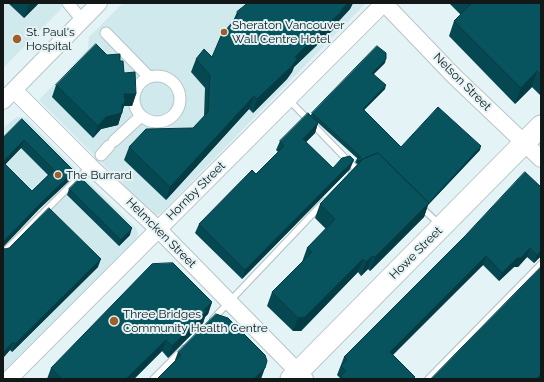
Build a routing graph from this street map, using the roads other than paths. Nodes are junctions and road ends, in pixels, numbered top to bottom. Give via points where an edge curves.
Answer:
1 (68, 3) edge
2 (99, 3) edge
3 (384, 3) edge
4 (82, 20) junction
5 (106, 33) dead end
6 (150, 77) junction
7 (8, 95) edge
8 (287, 99) junction
9 (141, 116) junction
10 (541, 126) edge
11 (524, 143) junction
12 (541, 159) edge
13 (96, 160) junction
14 (345, 180) edge
15 (328, 198) edge
16 (418, 204) edge
17 (442, 226) junction
18 (158, 229) junction
19 (3, 253) edge
20 (541, 264) edge
21 (229, 302) junction
22 (206, 326) edge
23 (190, 342) edge
24 (298, 377) edge
25 (8, 379) edge
26 (153, 379) edge
27 (428, 379) edge

1 - 4 street
2 - 4 street
3 - 8 street, Hornby Street
3 - 11 street, Nelson Street via 454,76
4 - 7 street
5 - 6 street
6 - 9 street via 142,80 134,94 136,110
6 - 9 street via 157,75 172,80 180,94 180,102 178,109 167,119 154,122
7 - 13 street, Helmcken Street
8 - 14 lane via 359,168
8 - 18 street, Hornby Street
9 - 13 street
10 - 11 highway, Howe Street
11 - 12 street, Nelson Street
11 - 17 highway, Howe Street
13 - 18 street, Helmcken Street
13 - 19 lane
15 - 21 lane
16 - 17 lane
17 - 24 highway, Howe Street
18 - 21 street, Helmcken Street
18 - 25 street, Hornby Street
20 - 27 lane
21 - 22 lane
21 - 24 street, Helmcken Street
23 - 26 lane

